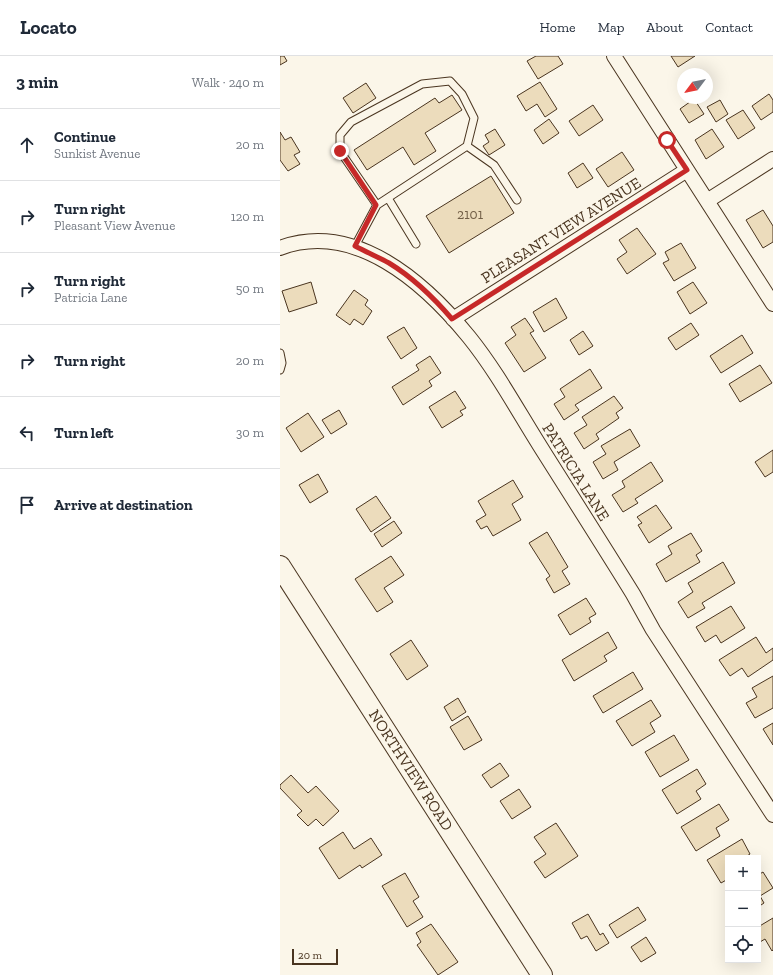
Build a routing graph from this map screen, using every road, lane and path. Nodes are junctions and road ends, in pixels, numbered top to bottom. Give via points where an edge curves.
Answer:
1 (614, 56) edge
2 (467, 146) junction
3 (773, 159) edge
4 (687, 170) junction
5 (388, 198) junction
6 (517, 200) dead end
7 (707, 201) junction
8 (376, 205) junction
9 (416, 244) dead end
10 (355, 246) junction
11 (280, 248) edge
12 (773, 304) edge
13 (452, 319) junction
14 (280, 353) edge
15 (280, 370) edge
16 (280, 566) edge
17 (773, 814) edge
18 (542, 975) edge

1 - 4 street
2 - 5 lane
2 - 6 lane via 494,165
2 - 8 lane via 474,118 462,94 450,81 422,84 351,122 340,136 340,151
3 - 7 street
4 - 7 street
4 - 13 street, PLEASANT VIEW AVENUE
5 - 8 lane
5 - 9 lane
7 - 12 street
8 - 10 lane
10 - 11 street, PATRICIA LANE via 324,241 304,242
10 - 13 street, PATRICIA LANE via 389,263 409,277 440,304
13 - 17 street, PATRICIA LANE via 470,338 502,386 654,630
14 - 15 lane
16 - 18 street, NORTHVIEW ROAD

